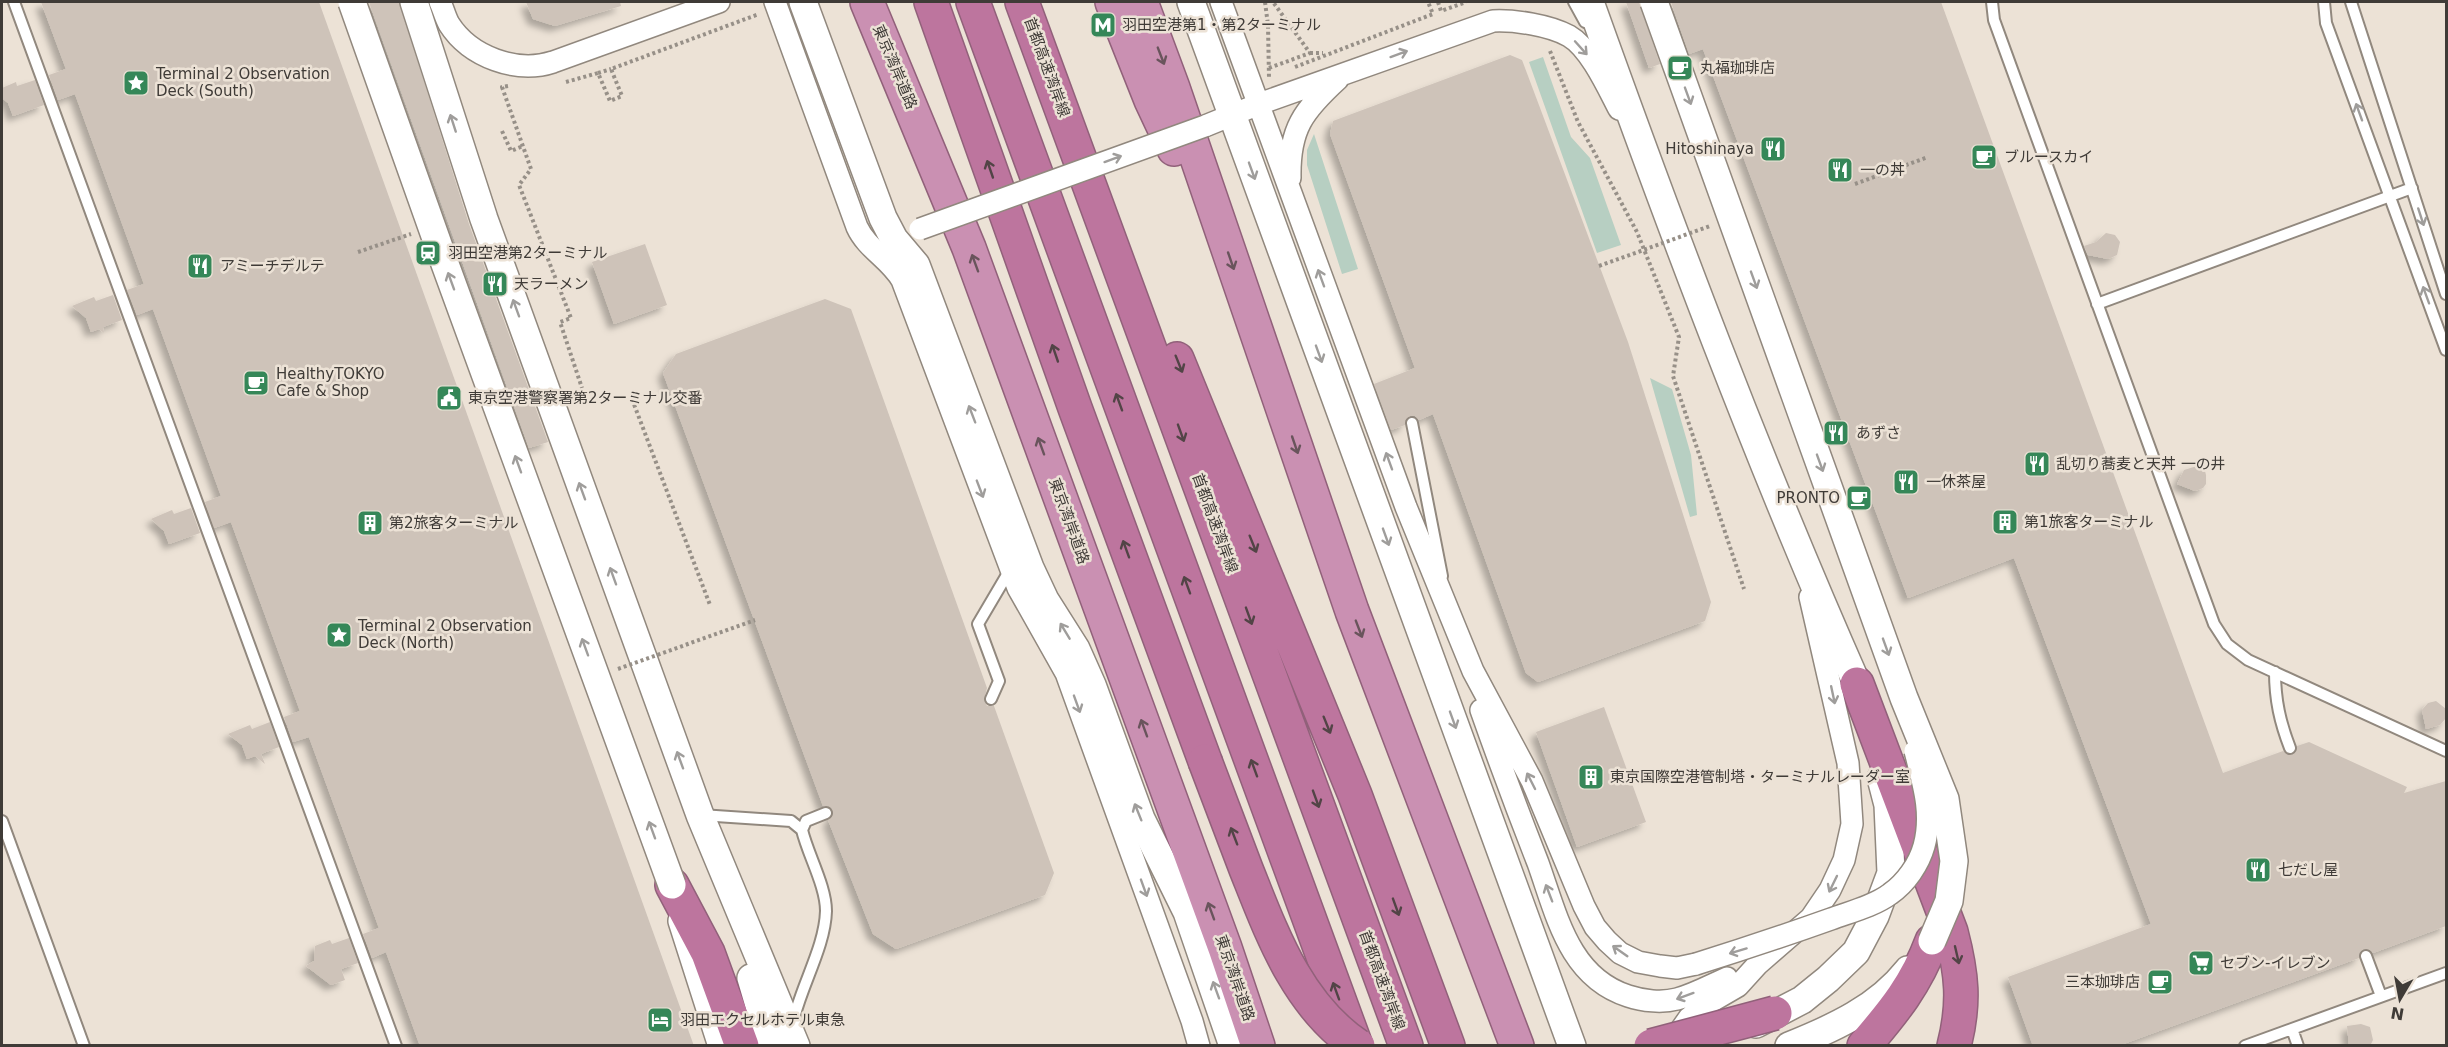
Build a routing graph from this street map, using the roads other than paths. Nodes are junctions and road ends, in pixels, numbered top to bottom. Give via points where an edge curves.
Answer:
1 (14, 2) edge
2 (352, 2) edge
3 (414, 2) edge
4 (440, 2) edge
5 (719, 2) edge
6 (803, 2) edge
7 (867, 2) edge
8 (931, 2) edge
9 (973, 2) edge
10 (1022, 2) edge
11 (1112, 2) edge
12 (1141, 2) edge
13 (1191, 2) edge
14 (1221, 2) edge
15 (1574, 2) edge
16 (1590, 2) edge
17 (1654, 2) edge
18 (1992, 2) edge
19 (2324, 2) edge
20 (2351, 2) edge
21 (770, 6) edge
22 (692, 8) edge
23 (1605, 44) junction
24 (1344, 74) junction
25 (1259, 104) junction
26 (1232, 116) junction
27 (1647, 162) junction
28 (1089, 180) junction
29 (2412, 188) junction
30 (1290, 194) junction
31 (2389, 196) junction
32 (1218, 224) junction
33 (894, 239) junction
34 (2446, 294) edge
35 (2097, 304) junction
36 (2446, 350) edge
37 (1412, 423) dead end
38 (1800, 556) junction
39 (1011, 568) junction
40 (1448, 606) junction
41 (1473, 671) junction
42 (2275, 672) junction
43 (1857, 684) junction
44 (1904, 698) junction
45 (991, 699) dead end
46 (2290, 748) dead end
47 (2446, 751) edge
48 (826, 813) dead end
49 (2, 821) edge
50 (704, 825) junction
51 (802, 831) junction
52 (672, 885) junction
53 (1932, 941) junction
54 (2366, 956) dead end
55 (1758, 964) junction
56 (2446, 973) edge
57 (2380, 996) junction
58 (1775, 1013) junction
59 (2292, 1029) junction
60 (786, 1042) edge
61 (84, 1046) edge
62 (396, 1046) edge
63 (722, 1046) edge
64 (742, 1046) edge
65 (1198, 1046) edge
66 (1233, 1046) edge
67 (1258, 1046) edge
68 (1357, 1046) edge
69 (1406, 1046) edge
70 (1448, 1046) edge
71 (1517, 1046) edge
72 (1572, 1046) edge
73 (1652, 1046) edge
74 (1671, 1046) edge
75 (1709, 1046) edge
76 (1789, 1046) edge
77 (1864, 1046) edge
78 (1954, 1046) edge
79 (2245, 1046) edge
80 (2298, 1046) edge

1 - 62 lane
52 -> 2 street, bridge
50 -> 3 street via 490,236
4 - 22 street via 449,24 470,45 505,64 528,66 542,65
5 - 22 street
6 - 33 street
67 -> 7 highway, 東京湾岸道路 via 969,248
68 -> 8 highway, bridge via 1324,1017 1290,969 1267,922 1075,408
68 -> 9 highway
10 - 28 highway, 首都高速湾岸線
11 - 32 highway via 1151,100 1188,178
12 -> 32 highway
13 - 26 street
14 - 25 street
15 - 23 lane via 1588,29
16 - 23 street
17 -> 44 street, bridge
18 - 35 lane via 1994,20
31 -> 19 lane via 2325,23
20 - 29 lane
21 -> 39 street via 857,227 902,280
23 - 27 street
24 - 25 street
24 -> 27 street via 1493,21 1518,20 1570,36 1584,51
24 - 30 street via 1302,116 1289,160
25 - 26 street
25 - 30 street
33 -> 26 street, bridge
26 -> 72 street
27 - 38 street
28 -> 69 highway, 首都高速湾岸線
28 -> 70 highway via 1126,235 1351,784
29 - 31 lane
29 -> 34 lane
40 -> 30 street via 1406,507
31 - 35 lane
36 -> 31 lane
32 -> 71 highway via 1352,611
66 -> 33 street via 1188,912 1141,819 1076,649 1030,568 916,265
35 - 42 lane via 2214,624 2227,645
37 - 40 lane
38 - 43 street
38 -> 55 street via 1848,763 1852,824 1844,861 1830,890 1811,918
39 - 45 lane via 978,624 999,681
39 -> 65 street via 1023,600 1066,673
40 - 41 street
44 -> 41 street, bridge via 1928,800 1924,845 1917,864 1904,880 1890,894 1854,910 1677,968 1638,962 1620,953 1595,927 1532,781
55 -> 41 street via 1675,999 1655,1001 1611,991 1595,980 1569,945 1560,923 1481,709
42 - 46 lane via 2279,720
42 - 47 lane
43 - 58 street via 1888,805 1891,873 1856,952 1802,1000
43 -> 78 highway via 1959,961 1963,993
44 - 53 street, bridge via 1945,800 1954,861 1948,901
48 - 51 lane via 806,821
49 - 61 lane
50 - 51 lane via 791,821
50 - 60 street
51 - 60 lane via 826,910 823,931
52 - 63 street
52 - 64 highway via 708,953
53 - 76 street via 1897,984 1876,1002
53 - 77 highway via 1907,993
54 - 57 lane
55 - 74 street via 1738,986 1689,1018
56 - 57 lane
57 - 59 lane
58 - 73 highway, bridge
58 - 75 street, bridge
59 - 79 lane
59 - 80 lane

